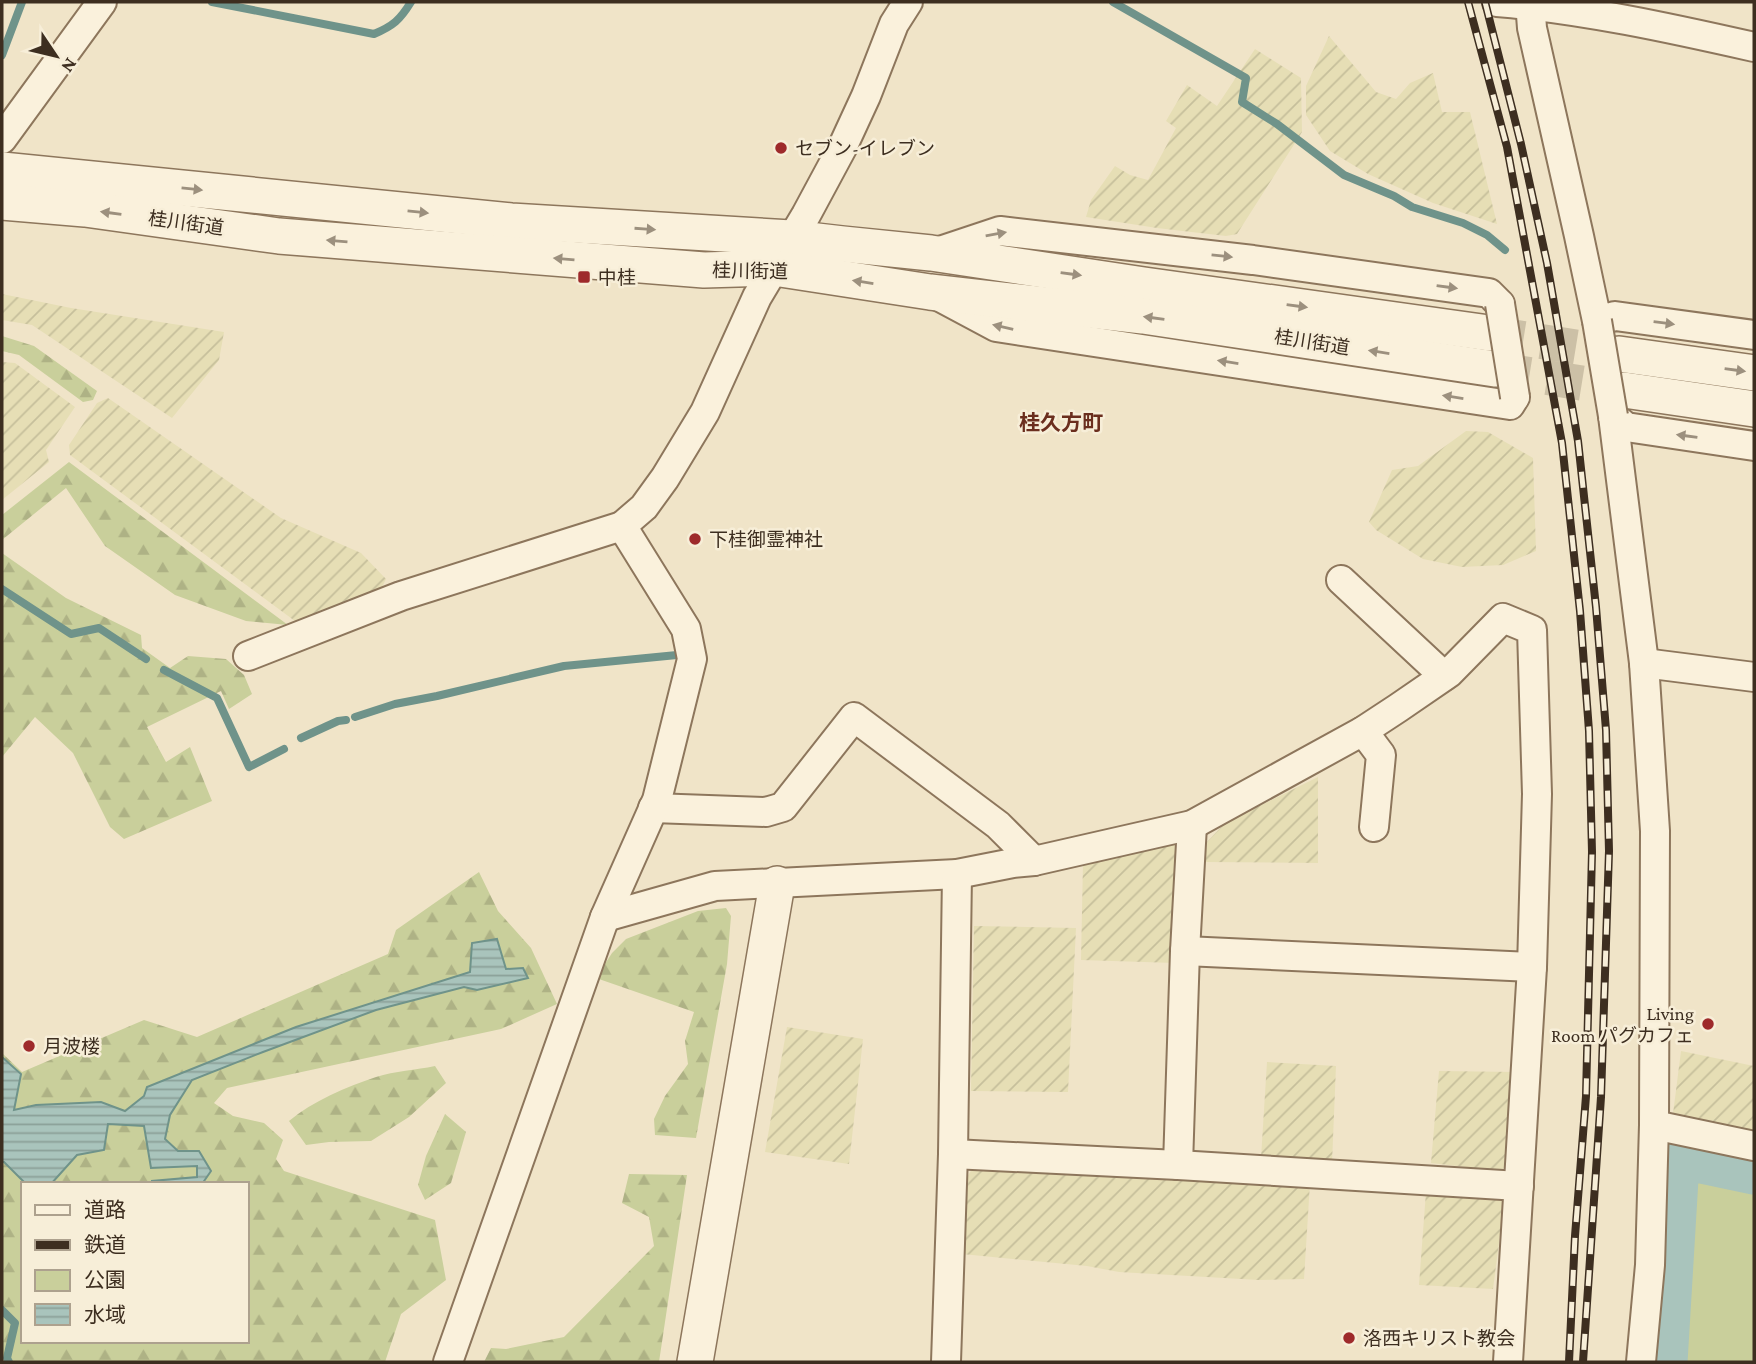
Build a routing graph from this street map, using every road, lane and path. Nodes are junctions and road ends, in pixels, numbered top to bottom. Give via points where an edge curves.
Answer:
1 (102, 2) edge
2 (908, 2) edge
3 (1497, 2) edge
4 (1531, 3) edge
5 (1754, 47) edge
6 (2, 139) edge
7 (2, 170) edge
8 (2, 202) edge
9 (790, 238) junction
10 (774, 268) junction
11 (1494, 319) joint
12 (1597, 321) junction
13 (1754, 335) edge
14 (1619, 354) tunnel mouth
15 (1754, 373) edge
16 (1505, 383) joint
17 (1619, 402) junction
18 (1754, 409) edge
19 (1754, 446) edge
20 (622, 526) junction
21 (1341, 580) dead end
22 (248, 656) dead end
23 (1644, 663) junction
24 (1444, 676) junction
25 (1754, 677) edge
26 (1363, 731) junction
27 (653, 808) junction
28 (1192, 824) junction
29 (1374, 827) dead end
30 (1034, 861) junction
31 (957, 874) junction
32 (777, 884) junction
33 (605, 918) junction
34 (1185, 951) junction
35 (1532, 967) junction
36 (1654, 1125) junction
37 (1754, 1146) edge
38 (953, 1154) junction
39 (1178, 1165) junction
40 (1519, 1186) junction
41 (448, 1362) edge
42 (695, 1362) edge
43 (946, 1362) edge
44 (1508, 1362) edge
45 (1641, 1362) edge

1 - 6 street
2 - 9 street via 894,24 842,148
3 - 4 street
4 - 5 street
4 - 12 street via 1532,28
7 -> 9 street, 桂川街道 via 511,221
10 -> 8 street, 桂川街道 via 704,270 279,236
9 - 10 street
9 -> 11 street, 桂川街道 via 931,253 1144,285
16 -> 10 street, 桂川街道 via 1143,316 930,292
10 - 20 street via 705,412 644,507
11 - 16 street, bridge
12 -> 13 street via 1615,316
12 - 17 street, bridge
14 -> 15 street
17 - 18 street
19 -> 17 street via 1626,427
17 - 23 street
20 - 22 street via 401,596
20 - 27 street via 685,629 692,659
21 - 24 street
23 - 25 street
23 - 36 street via 1655,831
24 - 26 street
24 - 35 street via 1503,618 1532,630 1537,794
26 - 28 street
26 - 29 street via 1381,755
27 - 30 street via 766,812 783,807 854,717 998,825
27 - 33 street
28 - 30 street
28 - 34 street
30 - 31 street
31 - 32 street
31 - 38 street
32 - 33 street via 715,886
32 - 42 street
33 - 41 street
34 - 35 street
34 - 39 street
35 - 40 street
36 - 37 street
36 - 45 street via 1650,1265
38 - 39 street
38 - 43 street
39 - 40 street
40 - 44 street

